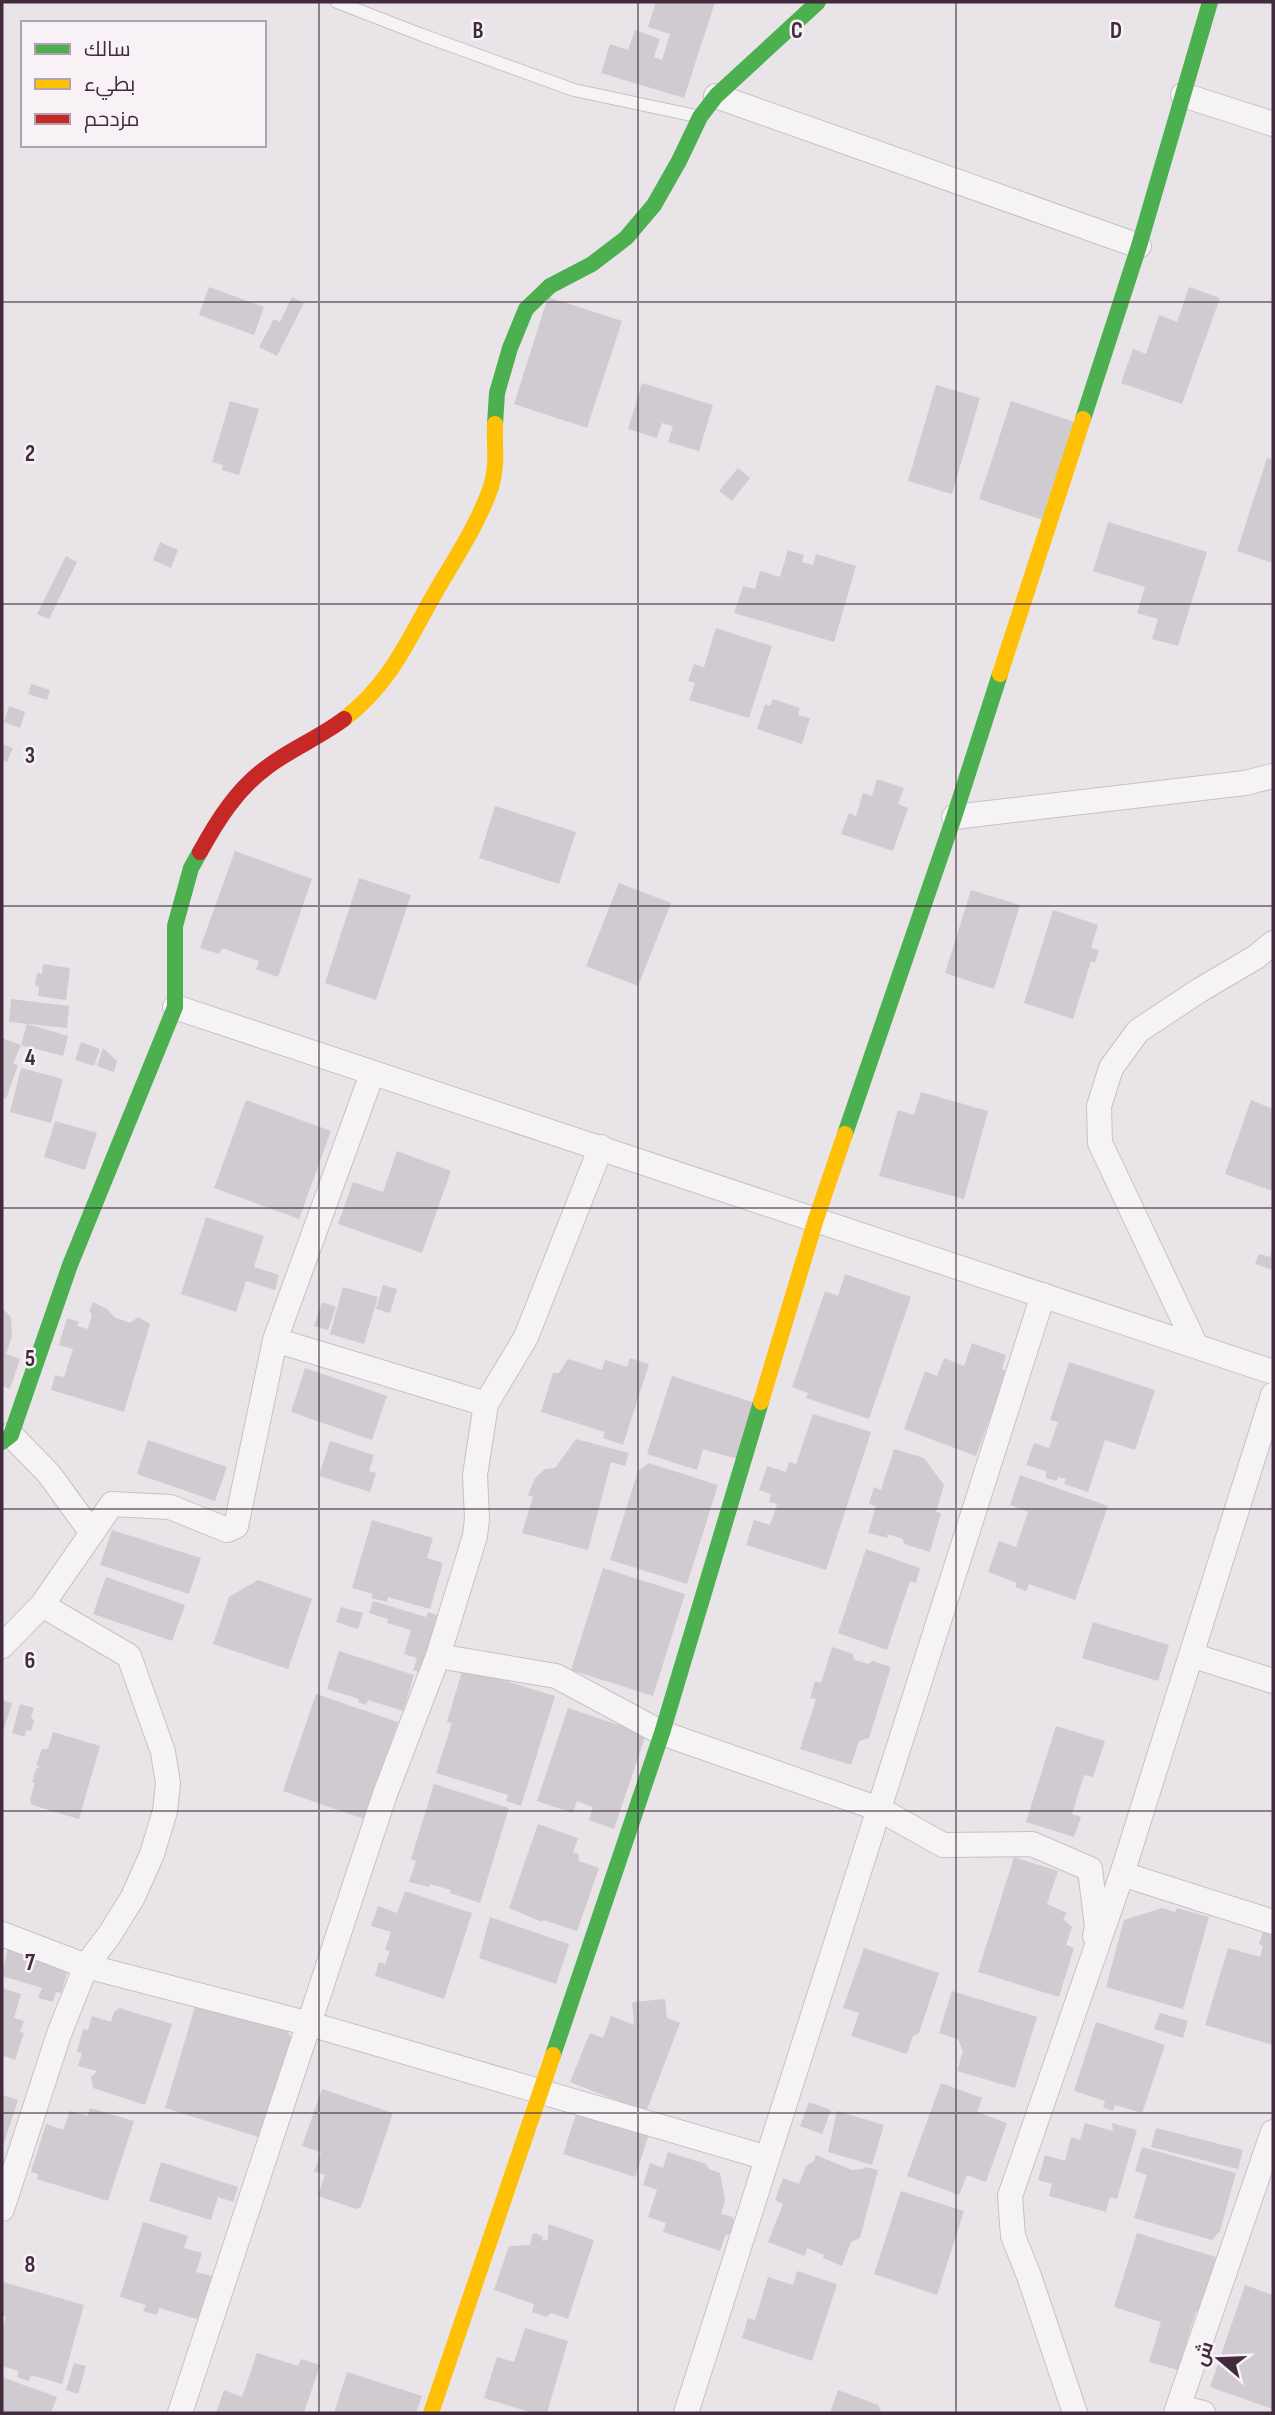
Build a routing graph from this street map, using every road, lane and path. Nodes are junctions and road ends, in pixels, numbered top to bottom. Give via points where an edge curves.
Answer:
1 (337, 2) edge
2 (818, 2) edge
3 (1210, 2) edge
4 (1183, 95) junction
5 (716, 96) junction
6 (700, 117) junction
7 (1273, 124) edge
8 (1139, 246) junction
9 (1273, 776) edge
10 (954, 817) junction
11 (1273, 943) edge
12 (175, 1007) junction
13 (372, 1074) junction
14 (601, 1147) junction
15 (816, 1219) junction
16 (1043, 1295) junction
17 (275, 1340) junction
18 (1196, 1346) junction
19 (1273, 1372) edge
20 (1273, 1395) edge
21 (486, 1404) junction
22 (6, 1439) edge
23 (92, 1533) junction
24 (42, 1605) junction
25 (2, 1646) edge
26 (1191, 1655) junction
27 (438, 1656) junction
28 (1273, 1681) edge
29 (662, 1733) junction
30 (879, 1809) junction
31 (1122, 1874) junction
32 (1273, 1922) edge
33 (2, 1934) edge
34 (86, 1966) junction
35 (1081, 1994) junction
36 (310, 2024) junction
37 (539, 2093) junction
38 (1273, 2132) edge
39 (767, 2158) junction
40 (2, 2209) edge
41 (1177, 2410) edge
42 (180, 2413) edge
43 (431, 2413) edge
44 (686, 2413) edge
45 (1074, 2413) edge
46 (1203, 2413) edge

1 - 6 lane via 575,90
2 - 5 street
3 - 4 street
4 - 7 street
4 - 8 street
5 - 6 street
5 - 8 street
6 - 12 street via 654,205 626,238 593,264 550,286 526,309 497,393 497,460 491,486 464,547 392,671 361,706 265,768 223,811 191,867 175,926
8 - 10 street
9 - 10 street
10 - 15 street
11 - 18 street via 1139,1031 1111,1068 1099,1106 1100,1143
12 - 13 street
12 - 22 street via 70,1265
13 - 14 street
13 - 17 street
14 - 15 street
14 - 21 street via 526,1337
15 - 16 street
15 - 29 street
16 - 18 street
16 - 30 street
17 - 21 street
17 - 23 street via 236,1526 227,1530 170,1507 112,1504
18 - 19 street
20 - 26 street
21 - 27 street via 475,1475 475,1536
22 - 23 street via 49,1474
23 - 24 street
24 - 25 street
24 - 34 street via 129,1657 163,1752 168,1783 152,1854 133,1897
26 - 28 street
26 - 31 street
27 - 29 street via 556,1676
27 - 36 street via 385,1794
29 - 30 street
29 - 37 street
30 - 35 street via 943,1845 1032,1844 1090,1869 1097,1927
30 - 39 street
31 - 32 street
31 - 35 street
33 - 34 street
34 - 36 street
34 - 40 street
35 - 45 street via 1010,2196 1013,2236
36 - 37 street
36 - 42 street
37 - 39 street
37 - 43 street
38 - 41 street
39 - 44 street
41 - 46 street

